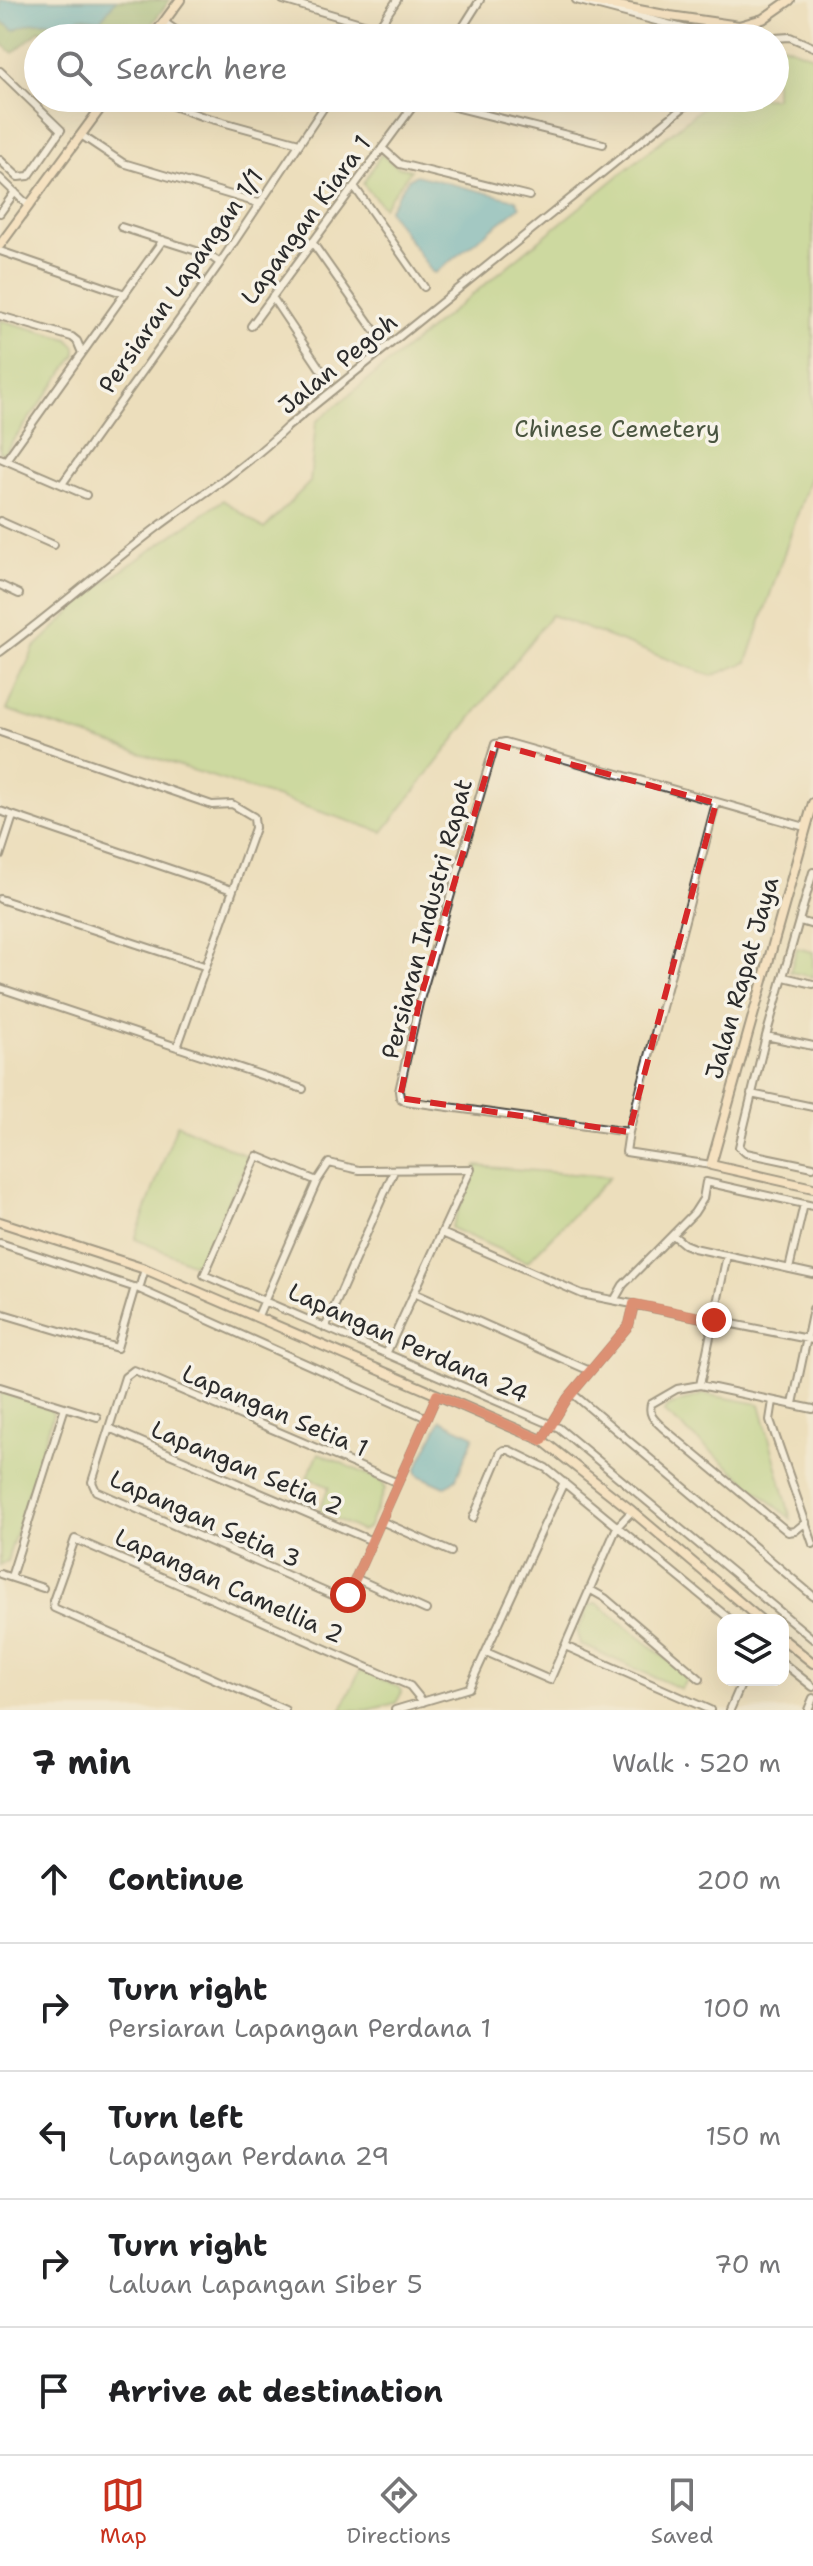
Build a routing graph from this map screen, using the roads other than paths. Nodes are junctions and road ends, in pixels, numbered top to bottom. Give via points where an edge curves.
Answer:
1 (180, 0) edge
2 (283, 0) edge
3 (397, 0) edge
4 (480, 0) edge
5 (576, 0) edge
6 (587, 0) edge
7 (790, 0) edge
8 (164, 22) joint
9 (167, 24) edge
10 (364, 24) edge
11 (380, 24) edge
12 (465, 24) edge
13 (668, 24) edge
14 (720, 24) edge
15 (750, 24) edge
16 (789, 37) edge
17 (813, 47) edge
18 (0, 71) edge
19 (24, 94) edge
20 (42, 112) edge
21 (98, 112) edge
22 (190, 112) edge
23 (320, 112) edge
24 (409, 112) edge
25 (475, 112) edge
26 (678, 112) edge
27 (81, 135) junction
28 (299, 143) junction
29 (603, 144) dead end
30 (382, 148) junction
31 (0, 160) edge
32 (0, 178) edge
33 (354, 186) junction
34 (15, 192) junction
35 (529, 196) dead end
36 (258, 203) junction
37 (28, 205) junction
38 (0, 213) edge
39 (121, 227) dead end
40 (163, 240) junction
41 (312, 242) junction
42 (0, 248) edge
43 (220, 263) junction
44 (424, 287) dead end
45 (125, 294) junction
46 (272, 297) junction
47 (0, 316) edge
48 (251, 326) dead end
49 (374, 330) dead end
50 (82, 353) junction
51 (321, 370) dead end
52 (3, 459) edge
53 (62, 484) junction
54 (86, 495) dead end
55 (0, 521) edge
56 (54, 545) dead end
57 (0, 585) edge
58 (19, 594) dead end
59 (0, 652) edge
60 (0, 732) edge
61 (716, 803) junction
62 (813, 803) edge
63 (0, 811) edge
64 (13, 816) junction
65 (805, 827) junction
66 (0, 856) edge
67 (813, 872) edge
68 (232, 890) junction
69 (0, 899) edge
70 (800, 921) junction
71 (813, 925) edge
72 (204, 966) junction
73 (784, 977) junction
74 (813, 984) edge
75 (0, 988) edge
76 (766, 1036) junction
77 (178, 1045) junction
78 (813, 1046) edge
79 (303, 1089) dead end
80 (751, 1094) junction
81 (813, 1107) edge
82 (629, 1132) junction
83 (711, 1165) junction
84 (813, 1167) edge
85 (394, 1171) junction
86 (317, 1181) junction
87 (813, 1188) edge
88 (804, 1204) junction
89 (813, 1206) edge
90 (0, 1222) edge
91 (442, 1233) junction
92 (673, 1235) junction
93 (0, 1243) edge
94 (727, 1255) junction
95 (145, 1269) junction
96 (789, 1269) junction
97 (813, 1274) edge
98 (137, 1288) junction
99 (414, 1293) junction
100 (264, 1299) junction
101 (615, 1299) junction
102 (634, 1304) junction
103 (813, 1309) edge
104 (0, 1313) edge
105 (257, 1318) junction
106 (714, 1320) junction
107 (325, 1328) junction
108 (810, 1340) edge
109 (387, 1352) junction
110 (590, 1371) junction
111 (700, 1385) junction
112 (0, 1387) edge
113 (572, 1393) junction
114 (437, 1395) junction
115 (773, 1401) junction
116 (793, 1404) junction
117 (65, 1407) junction
118 (813, 1409) edge
119 (97, 1417) dead end
120 (427, 1418) junction
121 (550, 1425) junction
122 (109, 1428) junction
123 (542, 1440) junction
124 (564, 1482) junction
125 (398, 1483) junction
126 (632, 1511) junction
127 (473, 1518) dead end
128 (381, 1521) junction
129 (806, 1522) junction
130 (617, 1527) junction
131 (372, 1541) junction
132 (813, 1544) edge
133 (451, 1552) dead end
134 (0, 1574) edge
135 (11, 1577) junction
136 (355, 1578) junction
137 (43, 1588) dead end
138 (589, 1589) junction
139 (813, 1596) edge
140 (426, 1610) dead end
141 (724, 1614) edge
142 (754, 1614) edge
143 (813, 1639) edge
144 (789, 1644) edge
145 (565, 1646) junction
146 (486, 1652) junction
147 (813, 1663) edge
148 (789, 1668) edge
149 (700, 1679) dead end
150 (740, 1686) edge
151 (813, 1687) edge
152 (813, 1698) edge
153 (423, 1702) junction
154 (285, 1710) edge
155 (395, 1710) edge
156 (710, 1710) edge
157 (730, 1710) edge
158 (808, 1710) edge

1 - 8 street
2 - 10 street
3 - 11 street
4 - 12 street
5 - 13 street
6 - 14 street
7 - 15 street
8 - 9 street
16 - 17 street
18 - 19 street
20 - 31 street via 61,130 29,176 18,177
21 - 27 street
22 - 28 street
23 - 28 street, Persiaran Lapangan 1/1
24 - 30 street, Lapangan Kiara 1
25 - 29 street
26 - 59 street, Jalan Pegoh via 260,453
27 - 36 street via 123,163
27 - 37 street
28 - 36 street, Persiaran Lapangan 1/1
30 - 33 street, Lapangan Kiara 1
30 - 35 street via 400,164
32 - 34 street
33 - 41 street, Lapangan Kiara 1
33 - 44 street
34 - 37 street
34 - 38 street
36 - 43 street, Persiaran Lapangan 1/1
37 - 42 street
39 - 40 street
40 - 43 street
40 - 45 street
41 - 46 street, Lapangan Kiara 1
41 - 49 street
42 - 45 street
43 - 53 street, Persiaran Lapangan 1/1
45 - 50 street
46 - 48 street, Lapangan Kiara 1
46 - 51 street
47 - 50 street via 72,337
50 - 52 street
52 - 53 street
53 - 54 street
55 - 56 street
57 - 58 street
60 - 68 street via 212,805 232,804 254,817 255,828
61 - 65 street, Persiaran Industri Rapat
61 - 82 street
61 - 82 street, Persiaran Industri Rapat via 505,742 495,744 419,1003 400,1098
62 - 65 street, Jalan Rapat Jaya
63 - 64 street
64 - 66 street
64 - 68 street
65 - 83 street, Jalan Rapat Jaya
67 - 70 street
68 - 72 street
69 - 72 street
70 - 71 street
70 - 73 street
72 - 77 street
73 - 74 street
73 - 76 street
75 - 77 street
76 - 78 street
76 - 80 street
77 - 79 street
80 - 81 street
80 - 84 street via 741,1151
82 - 83 street via 626,1152
83 - 87 street
85 - 86 street via 329,1163
85 - 91 street via 471,1169
85 - 107 street
86 - 100 street
86 - 100 street, Lapangan Perdana 24 via 257,1156 204,1275
88 - 89 street
88 - 92 street via 706,1182 699,1206
88 - 96 street
90 - 95 street
91 - 99 street
91 - 101 street via 582,1294
92 - 94 street via 694,1248
92 - 101 street
93 - 98 street
94 - 96 street
94 - 106 street
95 - 98 street
95 - 105 street
96 - 97 street
98 - 104 street via 117,1348
98 - 120 street
99 - 109 street
99 - 110 street
100 - 105 street
100 - 107 street, Lapangan Perdana 24
101 - 102 street
102 - 106 street
102 - 110 street via 629,1325
103 - 108 street
105 - 114 street
106 - 108 street
106 - 111 street
107 - 109 street, Lapangan Perdana 24
108 - 116 street
109 - 121 street, Lapangan Perdana 24
110 - 113 street
111 - 115 street
111 - 129 street via 677,1389 651,1404 651,1417 788,1532
112 - 117 street
113 - 121 street
113 - 139 street
114 - 120 street
114 - 123 street
115 - 116 street
115 - 129 street via 770,1420
116 - 118 street
117 - 119 street
117 - 135 street
120 - 125 street
121 - 123 street
121 - 143 street, Lapangan Perdana 24
122 - 125 street, Lapangan Setia 1 via 127,1373 138,1371
122 - 131 street, Lapangan Setia 2
122 - 136 street, Lapangan Setia 3 via 92,1486 96,1491 333,1596 348,1595
123 - 126 street
124 - 127 street via 509,1450 501,1452
124 - 130 street
124 - 146 street
125 - 128 street
126 - 130 street
126 - 142 street
128 - 131 street
128 - 133 street
129 - 132 street
130 - 138 street
130 - 141 street
131 - 136 street
134 - 135 street
135 - 137 street
136 - 140 street
138 - 145 street
138 - 149 street
144 - 147 street
145 - 146 street via 550,1680
145 - 156 street
146 - 153 street via 469,1688
148 - 151 street
150 - 157 street
152 - 158 street
153 - 154 street, Lapangan Camellia 2 via 410,1686 79,1539 73,1542 54,1608
153 - 155 street

